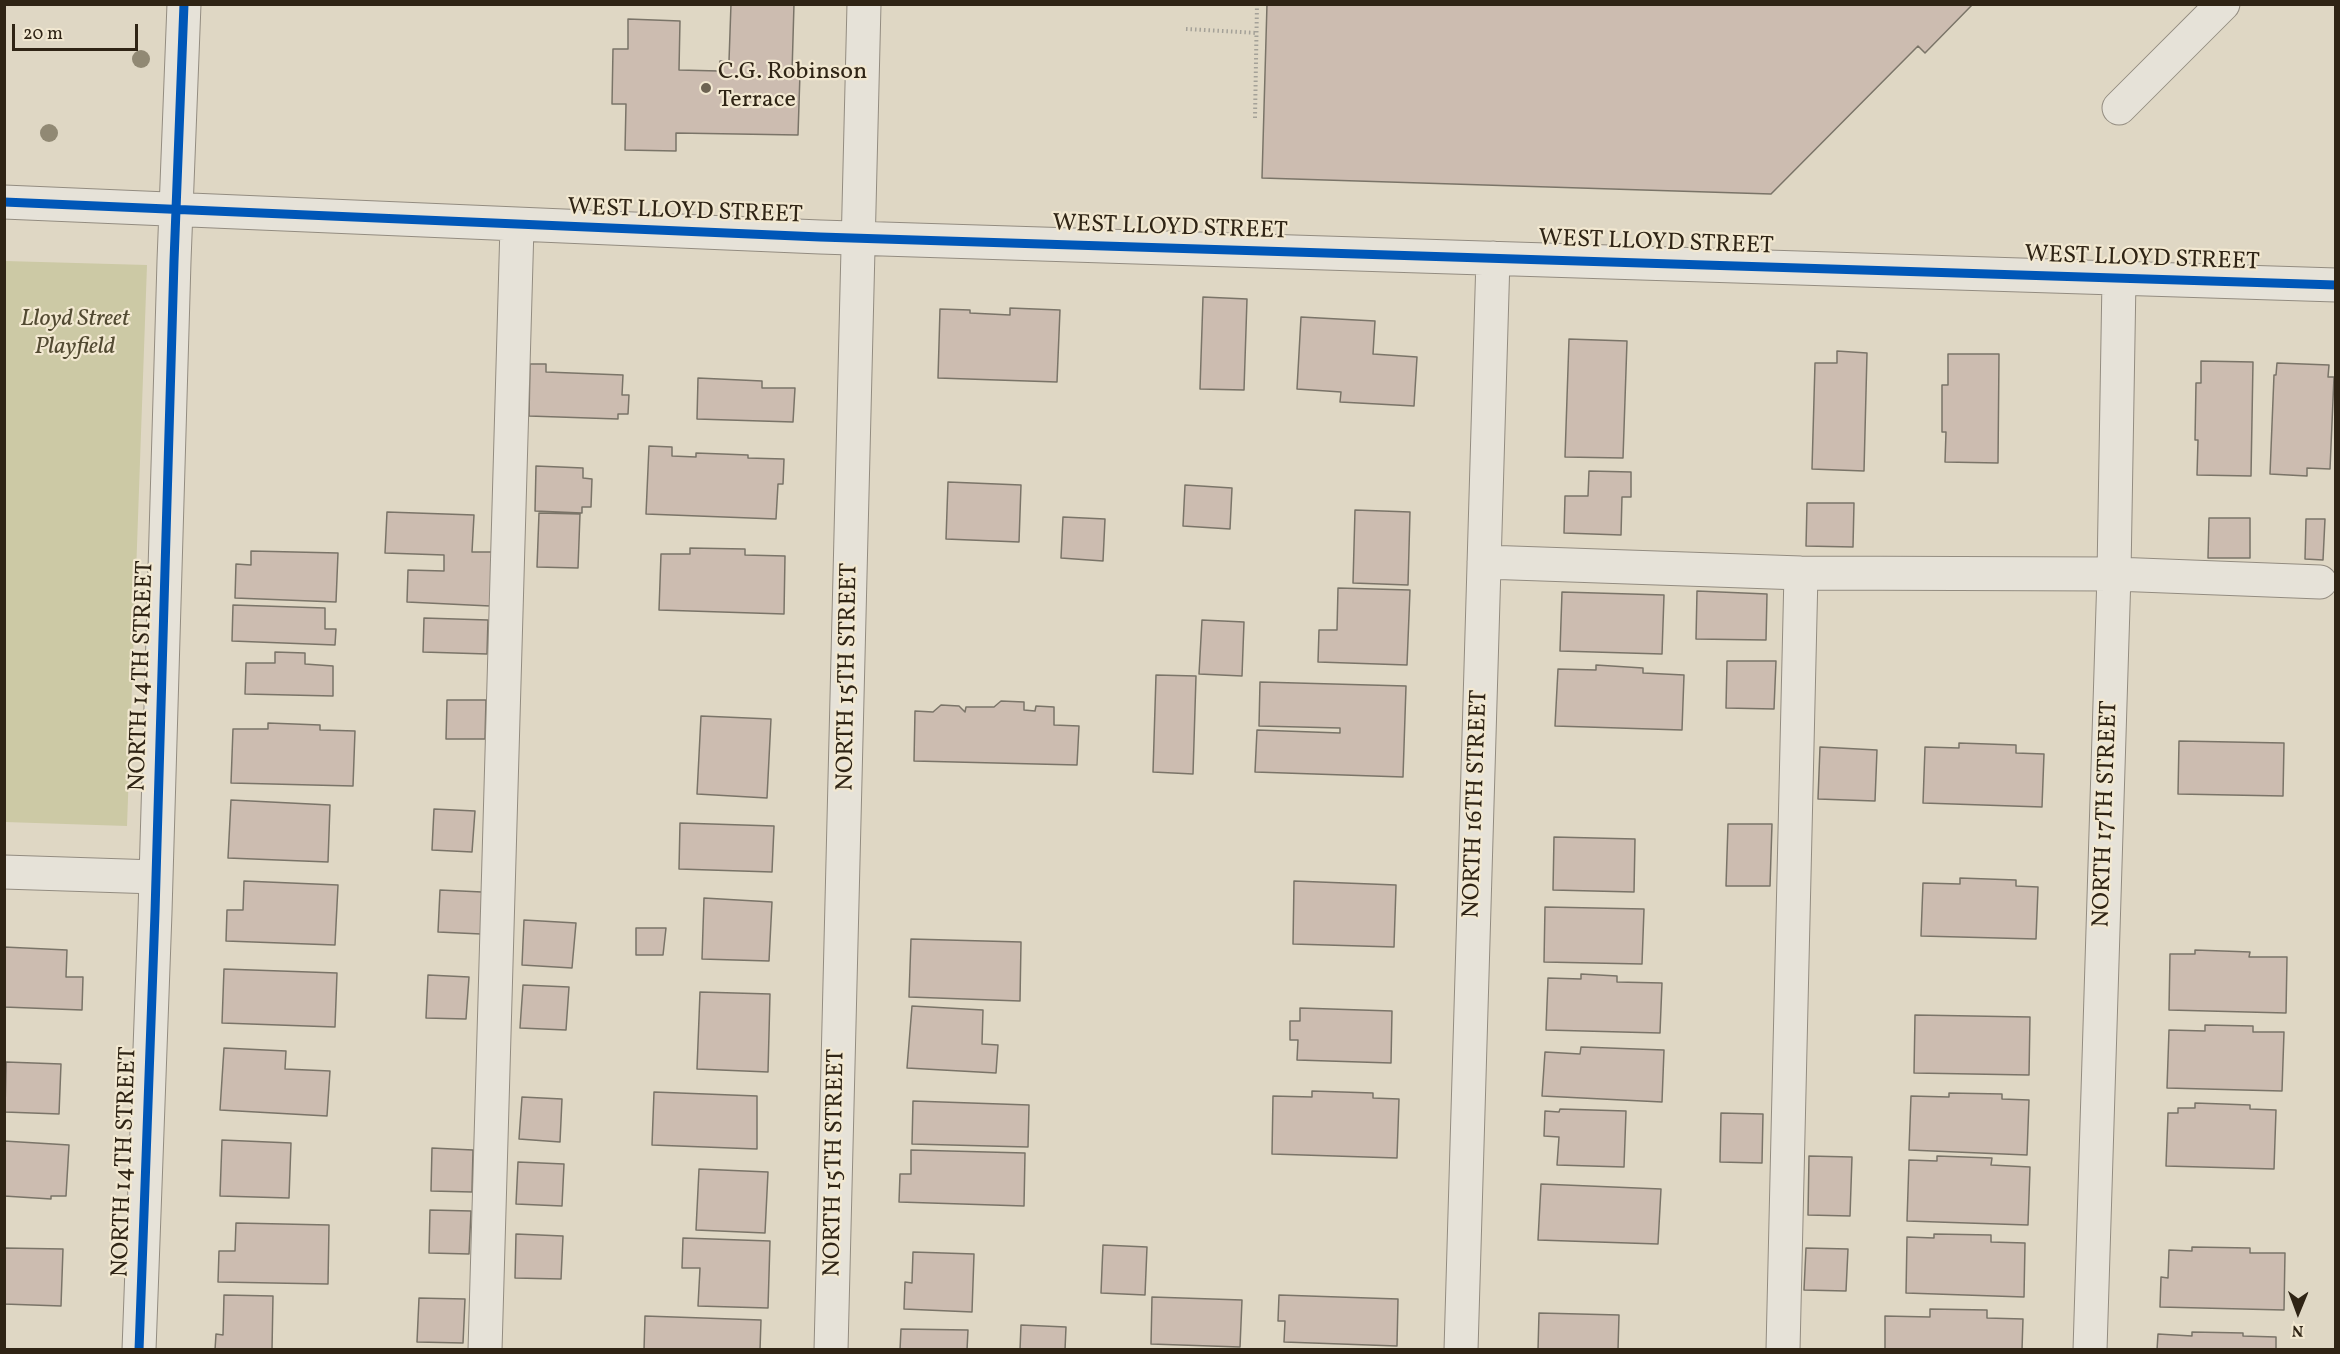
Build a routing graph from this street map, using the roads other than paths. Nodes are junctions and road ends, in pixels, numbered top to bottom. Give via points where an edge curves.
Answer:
1 (184, 4) edge
2 (864, 4) edge
3 (2223, 4) edge
4 (2119, 108) dead end
5 (4, 202) edge
6 (176, 210) junction
7 (517, 226) junction
8 (860, 239) junction
9 (1493, 258) junction
10 (2119, 279) junction
11 (2336, 285) edge
12 (1484, 562) junction
13 (1801, 573) junction
14 (2114, 574) junction
15 (2320, 582) dead end
16 (4, 872) edge
17 (156, 877) junction
18 (139, 1350) edge
19 (485, 1350) edge
20 (831, 1350) edge
21 (1461, 1350) edge
22 (1783, 1350) edge
23 (2090, 1350) edge

1 - 6 street, NORTH 14TH STREET
2 - 8 street, NORTH 15TH STREET
3 - 4 street
5 - 6 street, WEST LLOYD STREET
6 - 7 street, WEST LLOYD STREET
6 - 17 street, NORTH 14TH STREET
7 - 8 street, WEST LLOYD STREET
7 - 19 street
8 - 9 street, WEST LLOYD STREET
8 - 20 street, NORTH 15TH STREET
9 - 10 street, WEST LLOYD STREET
9 - 12 street, NORTH 16TH STREET
10 - 11 street, WEST LLOYD STREET
10 - 14 street, NORTH 17TH STREET
12 - 13 street
12 - 21 street, NORTH 16TH STREET
13 - 14 street
13 - 22 street
14 - 15 street
14 - 23 street, NORTH 17TH STREET
16 - 17 street
17 - 18 street, NORTH 14TH STREET

